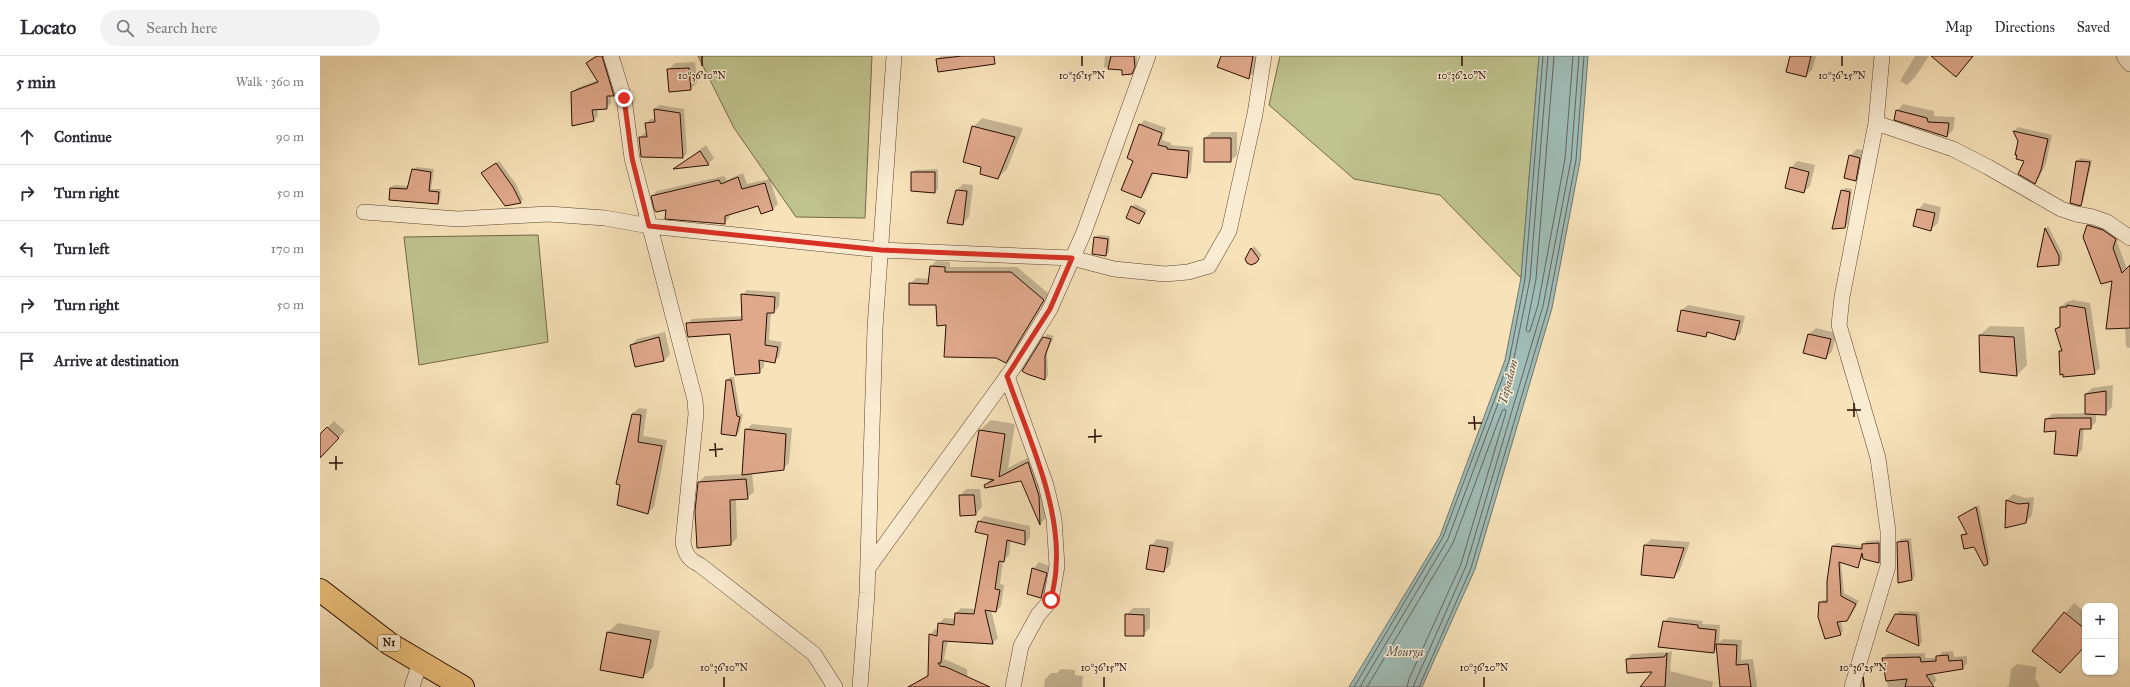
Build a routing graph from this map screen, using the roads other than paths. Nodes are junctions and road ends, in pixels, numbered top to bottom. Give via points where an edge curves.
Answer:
1 (611, 56) edge
2 (894, 56) edge
3 (1148, 56) edge
4 (1264, 56) edge
5 (1882, 56) edge
6 (2124, 56) edge
7 (2130, 64) edge
8 (1876, 123) junction
9 (364, 212) dead end
10 (649, 226) junction
11 (2130, 238) edge
12 (881, 250) junction
13 (1072, 258) junction
14 (1007, 376) junction
15 (868, 568) junction
16 (320, 590) edge
17 (420, 662) junction
18 (452, 684) edge
19 (412, 687) edge
20 (835, 687) edge
21 (860, 687) edge
22 (1013, 687) edge
23 (1852, 687) edge

1 - 10 street via 624,98 632,158
2 - 12 street
3 - 13 street
4 - 13 street via 1255,114 1229,231 1209,266 1188,272 1165,274 1114,270
5 - 8 street
6 - 7 street
8 - 11 street via 1953,150 2061,209 2107,222
8 - 23 street via 1842,297 1839,325 1878,458 1888,531 1888,566
9 - 10 street via 458,219 548,214 605,218
10 - 12 street
10 - 20 street via 695,400 696,414 683,542 685,552 691,561 814,654
12 - 13 street
12 - 15 street via 875,328
13 - 14 street via 1050,309
14 - 15 street
14 - 22 street via 1046,485 1054,519 1057,566 1051,600 1038,615 1021,646
15 - 21 street
16 - 17 highway, N1 via 390,644
17 - 18 highway, N1
17 - 19 street

